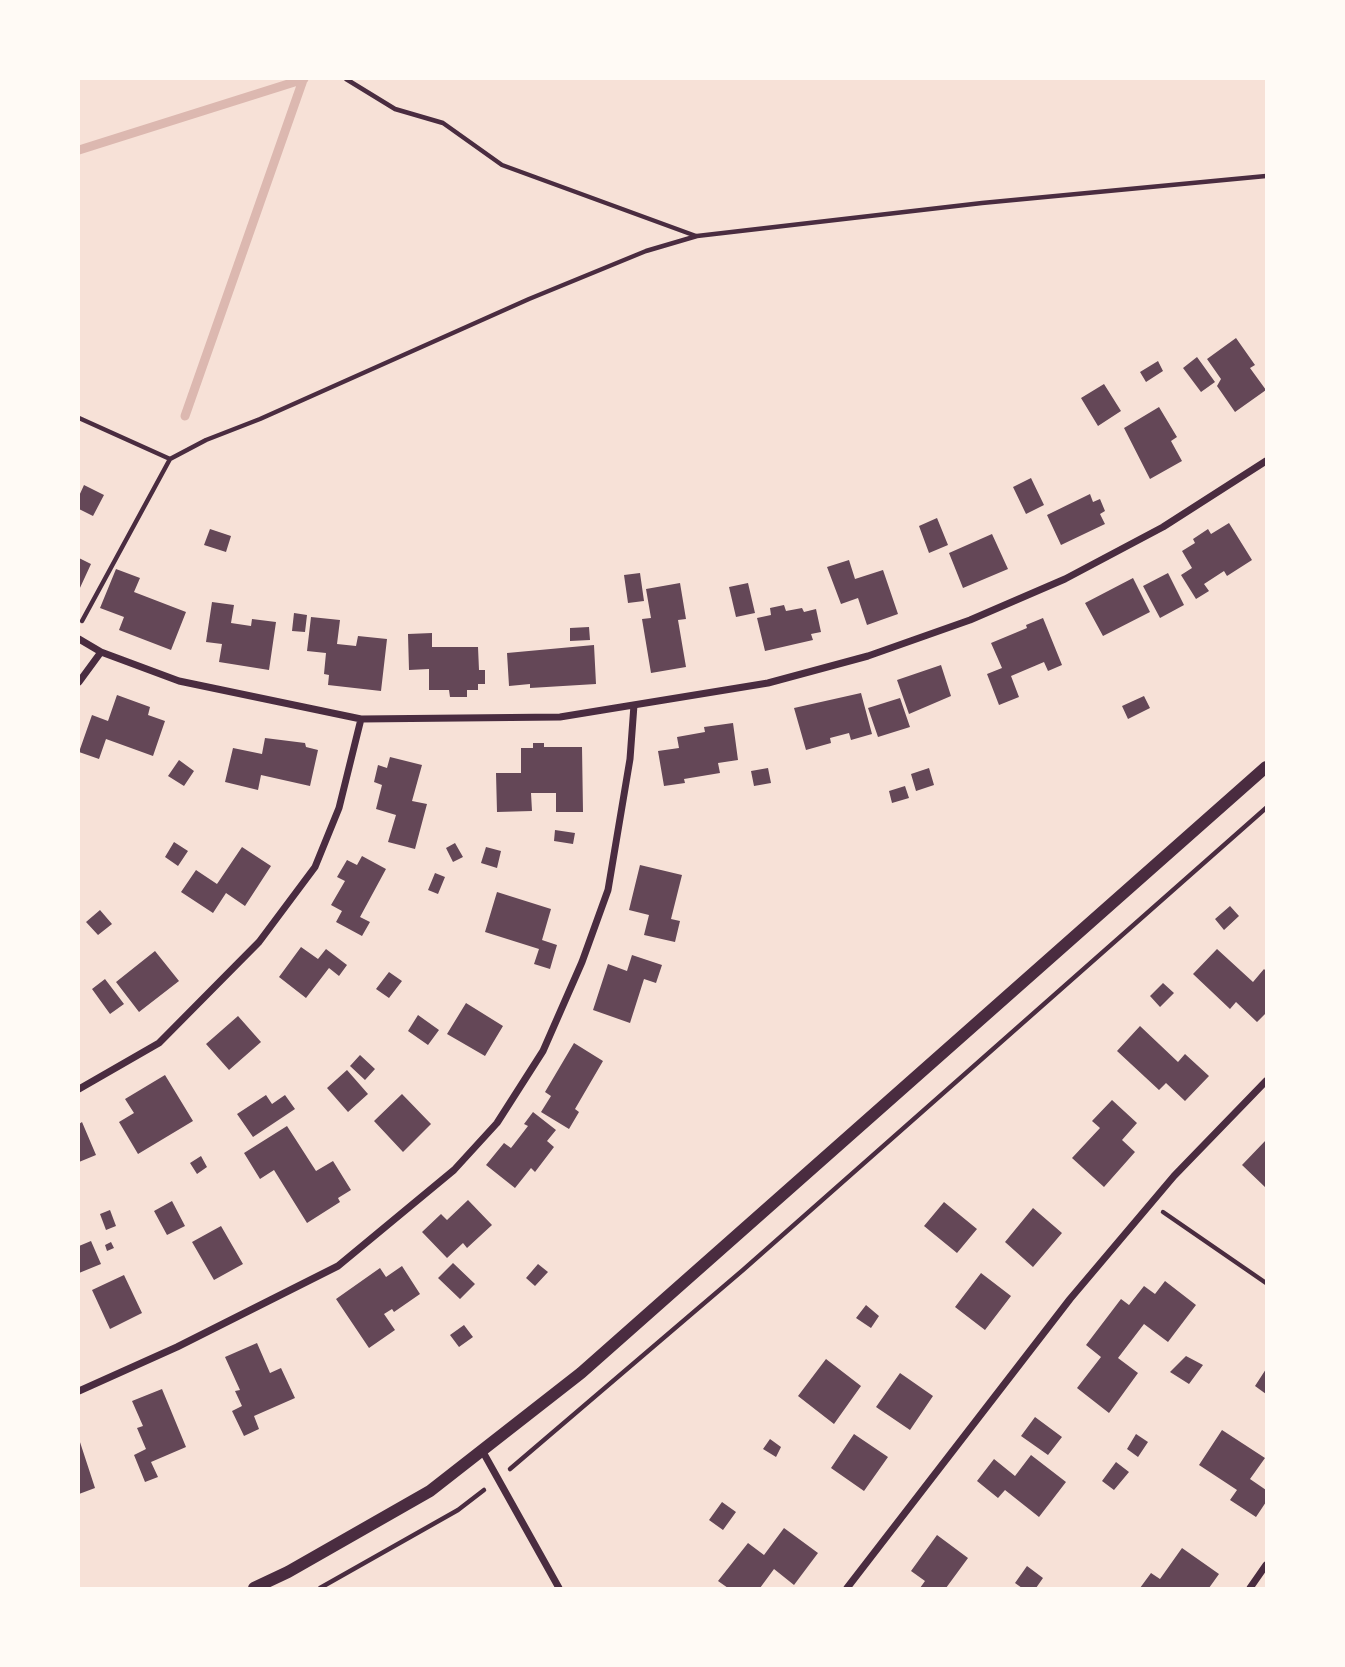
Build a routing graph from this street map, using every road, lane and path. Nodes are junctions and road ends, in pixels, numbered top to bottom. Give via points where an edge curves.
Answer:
1 (347, 80) edge
2 (1266, 176) edge
3 (697, 236) junction
4 (79, 418) edge
5 (170, 459) junction
6 (1266, 461) edge
7 (79, 627) edge
8 (79, 639) edge
9 (101, 652) junction
10 (79, 682) edge
11 (634, 705) junction
12 (361, 719) junction
13 (1266, 767) edge
14 (1266, 808) edge
15 (1266, 1082) edge
16 (79, 1089) edge
17 (1150, 1203) junction
18 (1266, 1283) edge
19 (79, 1391) edge
20 (483, 1452) junction
21 (497, 1480) junction
22 (1266, 1565) edge
23 (254, 1588) edge
24 (320, 1588) edge
25 (559, 1588) edge
26 (846, 1588) edge
27 (1250, 1588) edge

1 - 3 path via 395,109 443,123 502,165
2 - 3 path
3 - 5 path via 646,251 529,299
4 - 5 path
5 - 7 path
6 - 11 street via 1163,527 1065,579 970,621 868,656 768,682
8 - 9 street
9 - 10 street
9 - 12 street via 179,681
11 - 12 street via 561,717
11 - 19 street via 630,759 608,890 542,1051 497,1123 453,1170 338,1266
12 - 16 street via 340,808 315,867 259,942 159,1043
13 - 20 street via 699,1271
14 - 21 path
15 - 17 street
17 - 18 path
17 - 26 street
20 - 21 street
20 - 23 street via 430,1491
21 - 24 path via 458,1510
21 - 25 street
22 - 27 street

